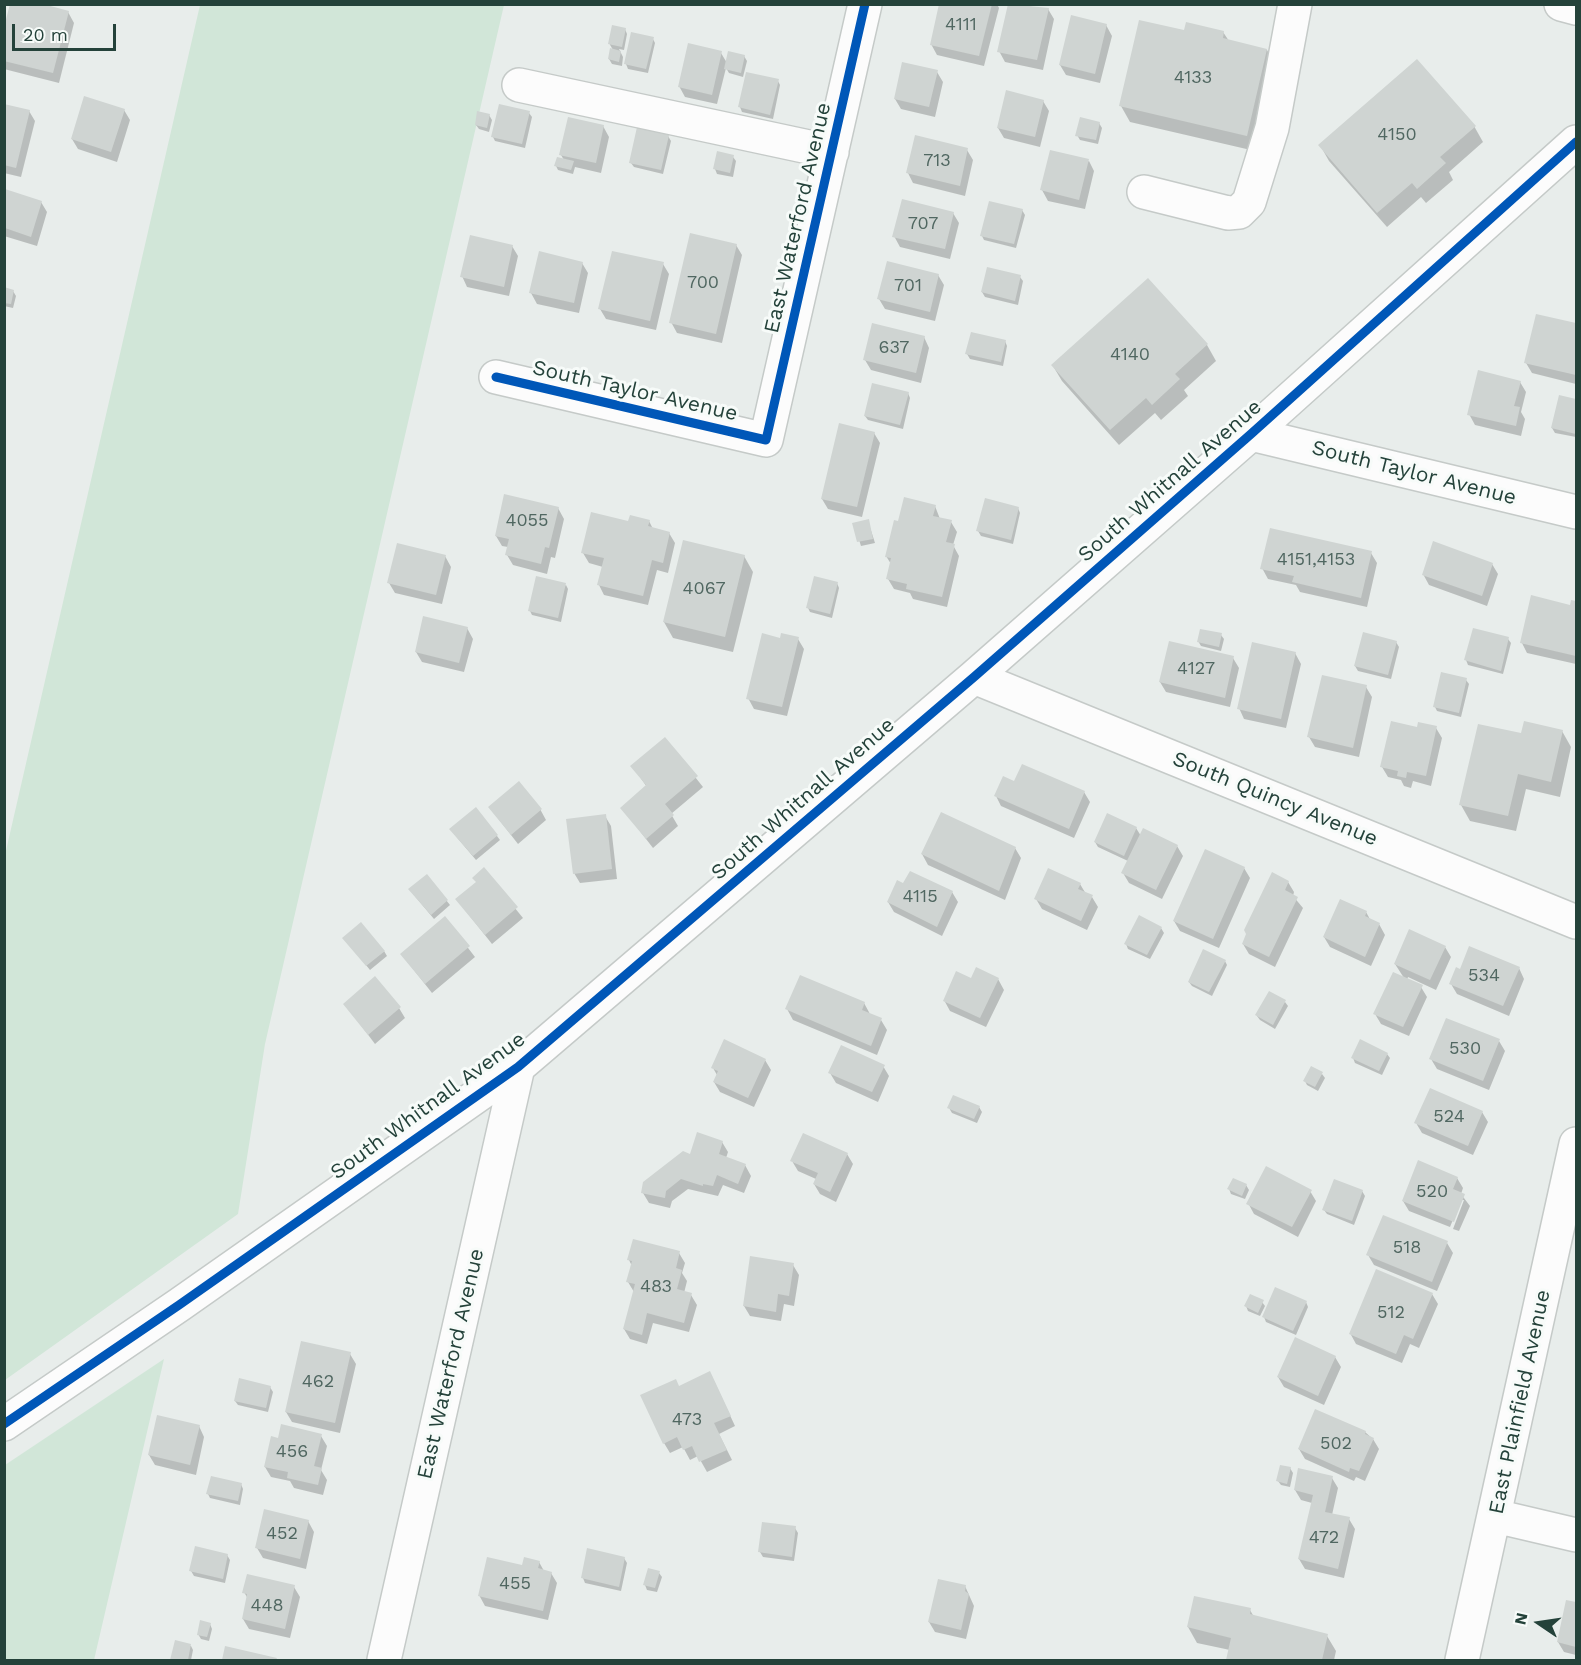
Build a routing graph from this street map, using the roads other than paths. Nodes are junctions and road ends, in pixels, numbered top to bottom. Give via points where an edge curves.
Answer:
1 (865, 4) edge
2 (1294, 4) edge
3 (1561, 4) edge
4 (1576, 8) edge
5 (519, 85) dead end
6 (1576, 142) edge
7 (832, 152) junction
8 (1144, 192) dead end
9 (496, 377) dead end
10 (1251, 434) junction
11 (766, 440) joint
12 (1576, 512) edge
13 (974, 677) junction
14 (1576, 922) edge
15 (518, 1067) junction
16 (1576, 1143) edge
17 (4, 1424) edge
18 (1494, 1516) junction
19 (1576, 1535) edge
20 (384, 1660) edge
21 (1462, 1660) edge

1 - 7 street, East Waterford Avenue
2 - 8 street via 1270,137 1249,202 1239,212 1228,213
3 - 4 street
5 - 7 street
6 - 10 street, South Whitnall Avenue
7 - 11 street, East Waterford Avenue
9 - 11 street, South Taylor Avenue
10 - 12 street, South Taylor Avenue
10 - 13 street, South Whitnall Avenue
13 - 14 street, South Quincy Avenue
13 - 15 street, South Whitnall Avenue
15 - 17 street, South Whitnall Avenue
15 - 20 street, East Waterford Avenue
16 - 18 street, East Plainfield Avenue
18 - 19 street
18 - 21 street, East Plainfield Avenue

